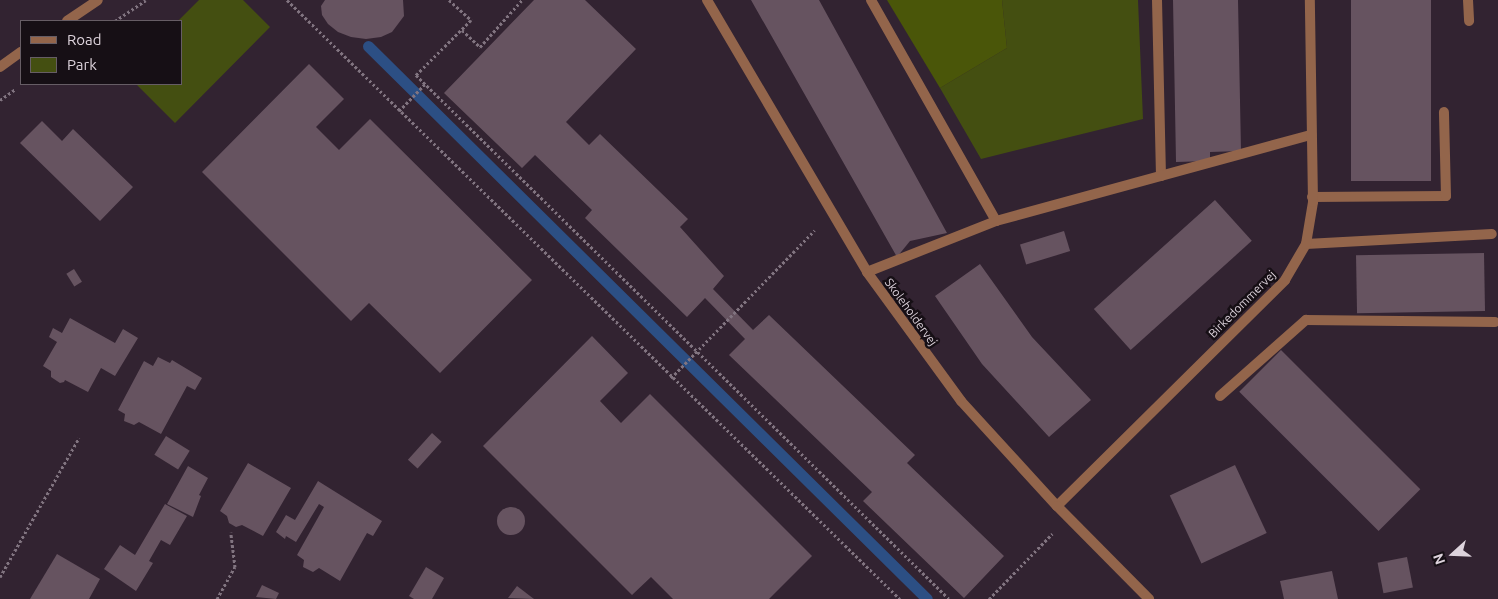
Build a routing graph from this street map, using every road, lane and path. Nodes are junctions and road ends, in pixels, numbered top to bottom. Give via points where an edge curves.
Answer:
1 (98, 0) edge
2 (146, 0) edge
3 (287, 0) edge
4 (448, 0) edge
5 (522, 0) edge
6 (707, 0) edge
7 (872, 0) edge
8 (1157, 0) edge
9 (1310, 0) edge
10 (1468, 0) edge
11 (68, 20) edge
12 (116, 20) edge
13 (1469, 21) dead end
14 (462, 30) junction
15 (20, 53) edge
16 (0, 67) edge
17 (425, 84) junction
18 (22, 85) edge
19 (0, 100) edge
20 (399, 111) junction
21 (1444, 112) dead end
22 (1311, 135) junction
23 (1161, 176) junction
24 (1312, 197) junction
25 (833, 212) junction
26 (996, 221) junction
27 (1492, 234) dead end
28 (1306, 244) junction
29 (867, 272) junction
30 (1495, 322) dead end
31 (697, 349) junction
32 (671, 378) junction
33 (1220, 396) dead end
34 (79, 438) dead end
35 (1057, 506) junction
36 (1068, 518) junction
37 (231, 532) dead end
38 (0, 577) edge
39 (217, 599) edge
40 (900, 599) edge
41 (949, 599) edge
42 (989, 599) edge
43 (1149, 599) edge

1 - 11 street
2 - 12 path
3 - 20 path
4 - 14 path via 471,20
5 - 14 path via 480,47
6 - 25 street, Skoleholdervej
7 - 26 street
8 - 23 street
9 - 22 street, Birkedommervej
10 - 13 street
14 - 17 path via 416,75
15 - 16 street
17 - 20 path
17 - 31 path
18 - 19 path
20 - 32 path
21 - 24 street via 1446,196
22 - 23 street
22 - 24 street, Birkedommervej
23 - 26 street
24 - 28 street, Birkedommervej
25 - 29 street, Skoleholdervej
25 - 31 path
26 - 29 street
27 - 28 street
28 - 35 street, Birkedommervej via 1285,280
29 - 35 street, Skoleholdervej via 961,401
30 - 33 street via 1306,320
31 - 32 path
31 - 41 path
32 - 40 path
34 - 38 path
35 - 36 street, Skoleholdervej
36 - 42 path
36 - 43 street, Skoleholdervej
37 - 39 path via 235,566

